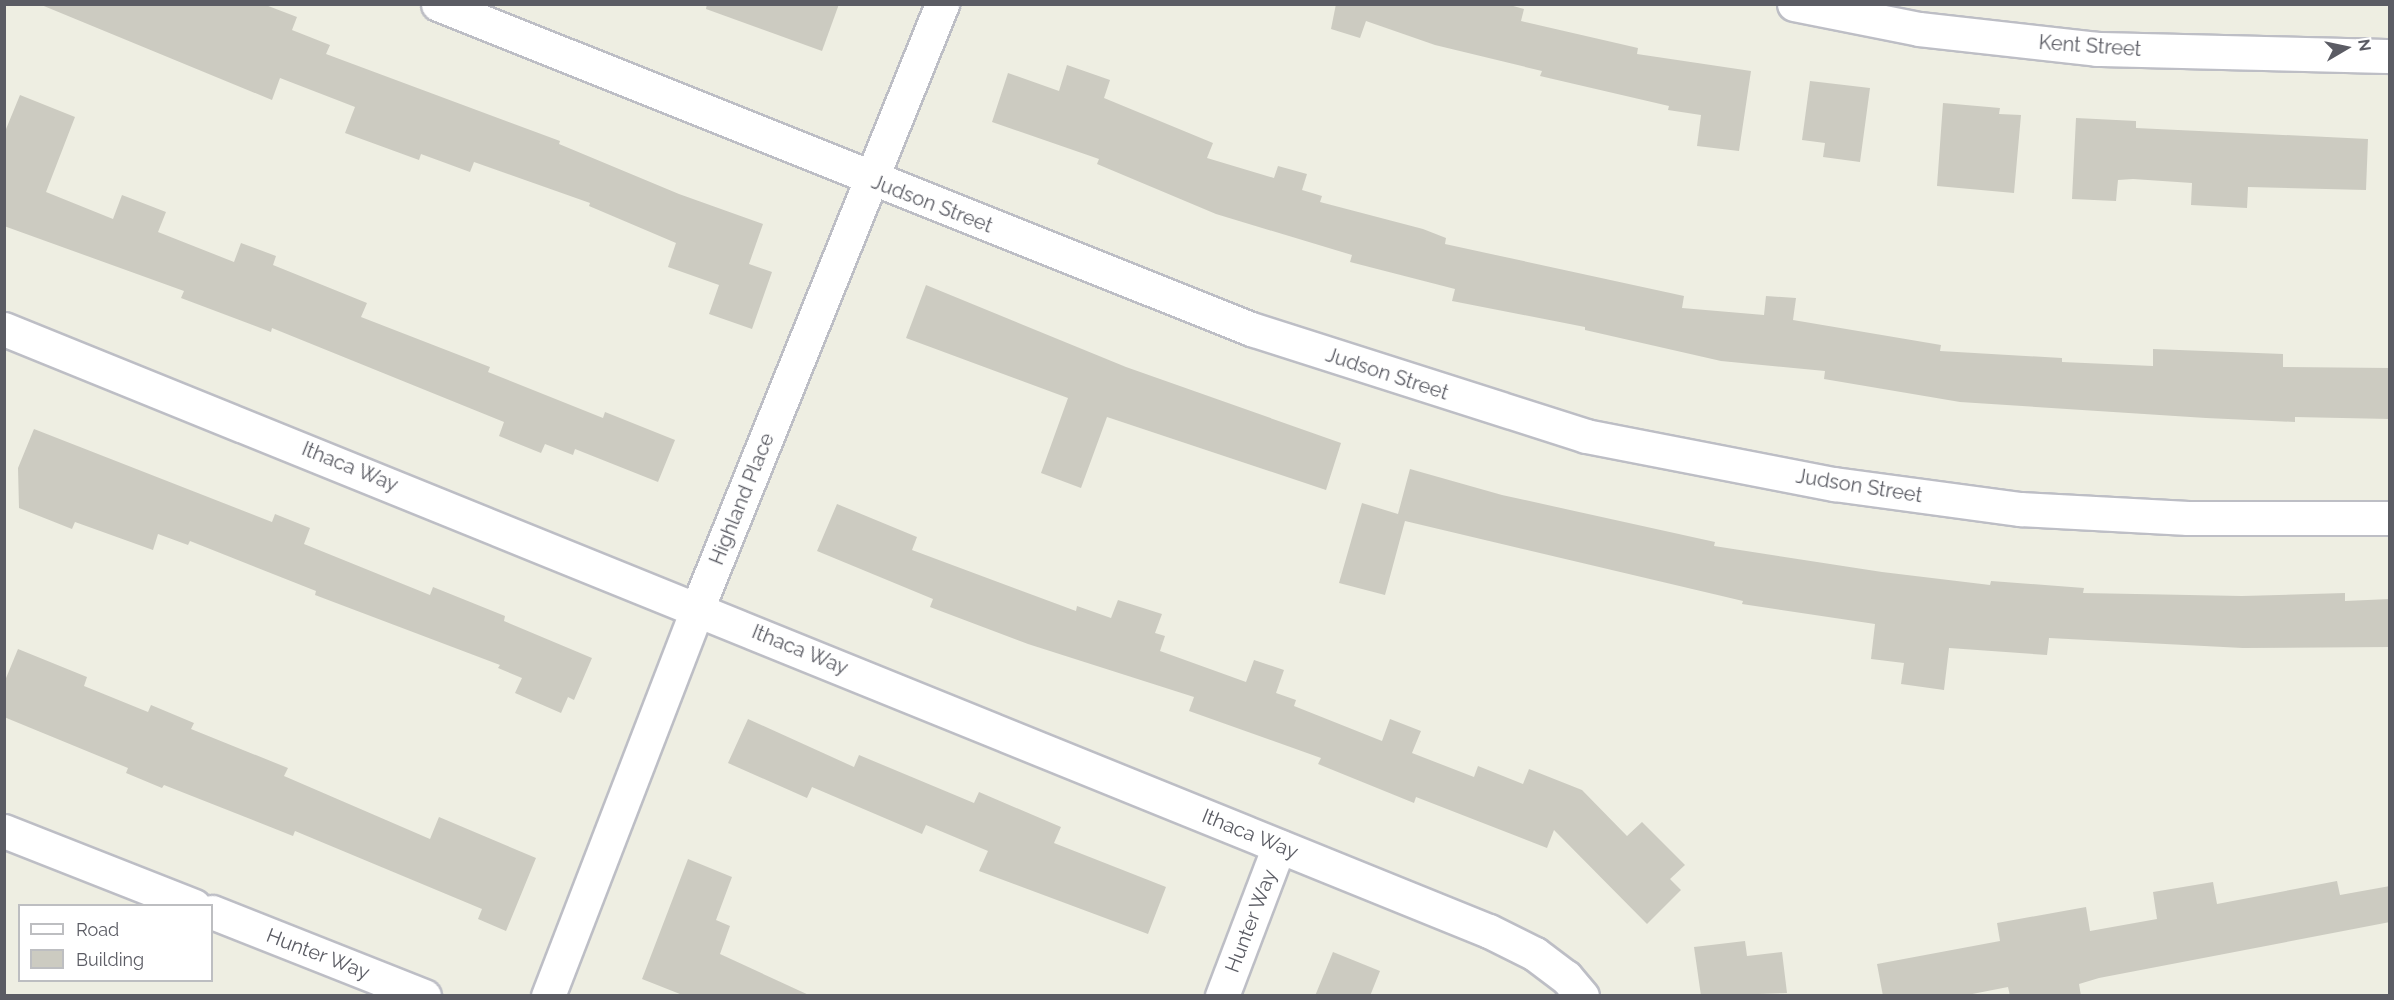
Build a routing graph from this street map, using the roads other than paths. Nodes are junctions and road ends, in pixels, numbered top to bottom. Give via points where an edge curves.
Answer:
1 (438, 4) edge
2 (942, 4) edge
3 (1794, 4) edge
4 (2390, 56) edge
5 (870, 180) junction
6 (4, 329) edge
7 (2390, 518) edge
8 (697, 609) junction
9 (4, 831) edge
10 (1279, 846) junction
11 (189, 904) edge
12 (213, 912) edge
13 (424, 996) edge
14 (548, 996) edge
15 (1222, 996) edge
16 (1582, 996) edge

1 - 5 street, Judson Street
2 - 5 street, Highland Place
3 - 4 street, Kent Street via 1919,29 2097,49
5 - 7 street, Judson Street via 1251,329 1586,436 1834,484 2020,509 2188,518
5 - 8 street, Highland Place
6 - 8 street, Ithaca Way
8 - 10 street, Ithaca Way
8 - 14 street, Highland Place
9 - 11 street
10 - 15 street, Hunter Way
10 - 16 street, Ithaca Way via 1535,954 1566,977
12 - 13 street, Hunter Way

